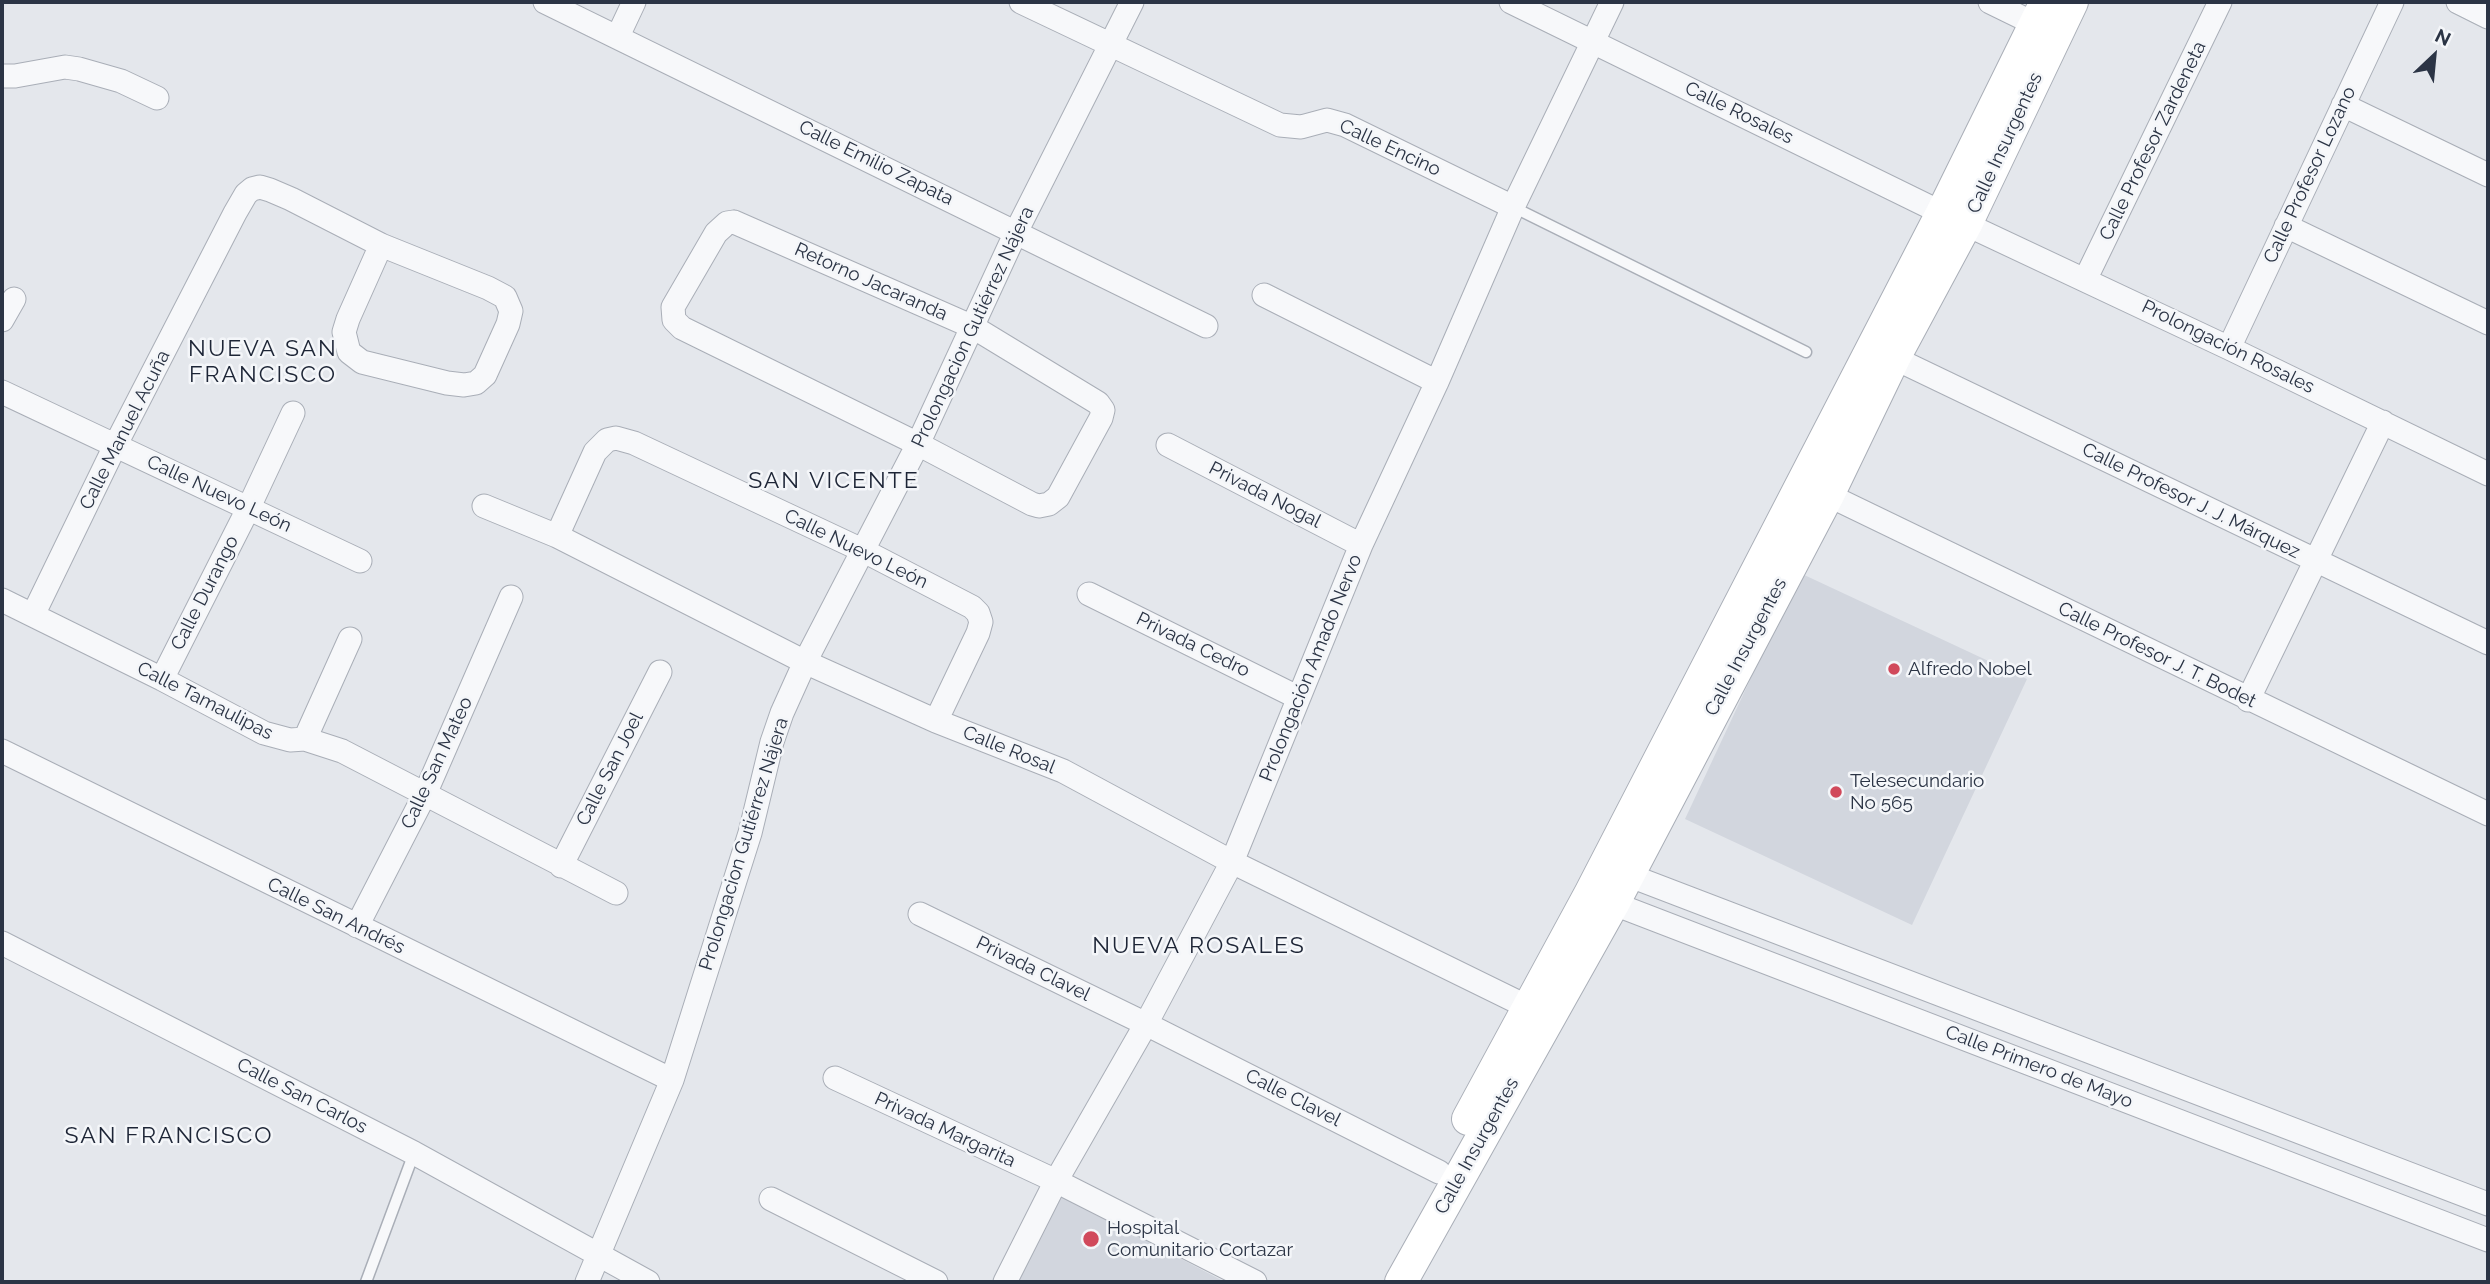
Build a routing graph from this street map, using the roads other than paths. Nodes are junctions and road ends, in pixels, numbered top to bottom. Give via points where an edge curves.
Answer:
1 (545, 2) edge
2 (635, 2) edge
3 (1021, 2) edge
4 (1132, 2) edge
5 (1511, 2) edge
6 (1612, 2) edge
7 (1990, 2) edge
8 (2072, 2) edge
9 (2220, 2) edge
10 (2392, 2) edge
11 (2458, 2) edge
12 (2041, 13) edge
13 (2488, 17) edge
14 (618, 36) junction
15 (1593, 41) junction
16 (1111, 46) junction
17 (2, 76) edge
18 (157, 98) dead end
19 (2343, 105) junction
20 (2488, 175) edge
21 (1513, 207) junction
22 (1954, 218) junction
23 (2286, 226) junction
24 (1016, 232) junction
25 (380, 245) junction
26 (2085, 280) junction
27 (1264, 295) dead end
28 (14, 299) dead end
29 (2, 320) edge
30 (2488, 324) edge
31 (1206, 326) dead end
32 (973, 327) junction
33 (2229, 348) junction
34 (1806, 352) dead end
35 (1894, 358) junction
36 (1437, 382) junction
37 (2, 392) edge
38 (293, 413) dead end
39 (2383, 422) junction
40 (918, 444) junction
41 (1168, 445) dead end
42 (115, 446) junction
43 (2488, 474) edge
44 (1828, 495) junction
45 (484, 506) dead end
46 (249, 507) junction
47 (557, 536) junction
48 (1361, 545) junction
49 (864, 551) junction
50 (2315, 560) junction
51 (359, 561) dead end
52 (1089, 594) dead end
53 (511, 597) dead end
54 (2, 600) edge
55 (33, 615) junction
56 (350, 639) dead end
57 (2488, 643) edge
58 (805, 662) junction
59 (660, 672) dead end
60 (162, 679) junction
61 (1297, 697) junction
62 (2248, 700) junction
63 (936, 720) junction
64 (305, 739) junction
65 (2, 751) edge
66 (425, 794) junction
67 (2488, 814) edge
68 (1232, 862) junction
69 (561, 866) junction
70 (1616, 870) junction
71 (616, 893) dead end
72 (1602, 899) junction
73 (920, 914) dead end
74 (357, 926) junction
75 (2, 943) edge
76 (1539, 1012) junction
77 (1146, 1024) junction
78 (835, 1078) dead end
79 (672, 1080) junction
80 (414, 1153) junction
81 (1439, 1172) junction
82 (1056, 1181) junction
83 (771, 1199) dead end
84 (2488, 1204) edge
85 (2488, 1240) edge
86 (600, 1254) junction
87 (366, 1282) edge
88 (587, 1282) edge
89 (648, 1282) edge
90 (936, 1282) edge
91 (1005, 1282) edge
92 (1255, 1282) edge
93 (1378, 1282) edge
94 (1401, 1282) edge

1 - 14 street, Calle Emilio Zapata
2 - 14 street
3 - 16 street, Calle Encino
4 - 16 street, Prolongacion Gutiérrez Nájera
5 - 15 street, Calle Rosales
6 - 15 street, Prolongación Amado Nervo
7 - 12 street
8 - 22 main road, Calle Insurgentes
9 - 26 street, Calle Profesor Zardeneta
10 - 19 street, Calle Profesor Lozano
11 - 13 street
12 - 22 main road, Calle Insurgentes
14 - 24 street, Calle Emilio Zapata
15 - 21 street, Prolongación Amado Nervo
15 - 22 street, Calle Rosales
16 - 21 street, Calle Encino via 1280,125 1301,127 1327,120 1345,125
16 - 24 street, Prolongacion Gutiérrez Nájera
17 - 18 street via 79,69
19 - 20 street
19 - 23 street, Calle Profesor Lozano
21 - 34 lane
21 - 36 street, Prolongación Amado Nervo
22 - 26 street, Prolongación Rosales
22 - 35 main road, Calle Insurgentes
22 - 70 main road, Calle Insurgentes
23 - 30 street
23 - 33 street, Calle Profesor Lozano
24 - 31 street, Calle Emilio Zapata
24 - 32 street, Prolongacion Gutiérrez Nájera
25 - 25 street via 505,297 511,311 508,324 485,375 476,383 447,383 362,362 349,352 344,332
25 - 42 street, Calle Manuel Acuña via 270,190 252,189
26 - 33 street, Prolongación Rosales
27 - 36 street
28 - 29 street
32 - 40 street, Prolongacion Gutiérrez Nájera
32 - 40 street, Retorno Jacaranda via 1098,403 1103,410 1101,418 1064,489 1049,504 1039,506
32 - 40 street, Retorno Jacaranda via 734,222 716,233 673,307 674,320 682,328
33 - 39 street, Prolongación Rosales
35 - 44 main road, Calle Insurgentes
35 - 50 street, Calle Profesor J. J. Márquez
36 - 48 street, Prolongación Amado Nervo
37 - 42 street, Calle Nuevo León
38 - 46 street, Calle Durango
39 - 43 street, Prolongación Rosales
39 - 50 street
40 - 49 street, Prolongacion Gutiérrez Nájera
41 - 48 street, Privada Nogal
42 - 46 street, Calle Nuevo León
42 - 55 street, Calle Manuel Acuña
44 - 62 street, Calle Profesor J. T. Bodet
44 - 70 main road, Calle Insurgentes
45 - 47 street, Calle Rosal
46 - 51 street, Calle Nuevo León
46 - 60 street, Calle Durango
47 - 49 street, Calle Nuevo León via 595,452 616,438
47 - 58 street, Calle Rosal
48 - 61 street, Prolongación Amado Nervo
49 - 58 street, Prolongacion Gutiérrez Nájera
49 - 63 street, Calle Nuevo León via 978,613 978,633
50 - 57 street, Calle Profesor J. J. Márquez
50 - 62 street
52 - 61 street, Privada Cedro
53 - 66 street, Calle San Mateo
54 - 55 street, Calle Tamaulipas
55 - 60 street, Calle Tamaulipas
56 - 64 street
58 - 63 street, Calle Rosal
58 - 79 street, Prolongacion Gutiérrez Nájera via 772,742 750,833
59 - 69 street, Calle San Joel
60 - 64 street, Calle Tamaulipas via 264,733
61 - 68 street, Prolongación Amado Nervo
62 - 67 street, Calle Profesor J. T. Bodet
63 - 68 street, Calle Rosal via 1063,771
64 - 66 street, Calle Tamaulipas via 342,751
65 - 74 street, Calle San Andrés
66 - 69 street, Calle Tamaulipas
66 - 74 street, Calle San Mateo
68 - 76 street, Calle Rosal
68 - 77 street, Prolongación Amado Nervo
69 - 71 street, Calle Tamaulipas
70 - 72 main road, Calle Insurgentes
70 - 84 street, Calle Primero de Mayo
72 - 76 main road, Calle Insurgentes
72 - 85 street, Calle Primero de Mayo
73 - 77 street, Privada Clavel
74 - 79 street, Calle San Andrés
75 - 80 street, Calle San Carlos
76 - 81 main road, Calle Insurgentes
76 - 94 main road, Calle Insurgentes
77 - 81 street, Calle Clavel
77 - 82 street, Prolongación Amado Nervo
78 - 82 street, Privada Margarita
79 - 86 street, Prolongacion Gutiérrez Nájera
80 - 86 street, Calle San Carlos
80 - 87 lane
81 - 93 main road, Calle Insurgentes
82 - 91 street, Prolongación Amado Nervo
82 - 92 street, Privada Margarita
83 - 90 street
86 - 88 street, Prolongacion Gutiérrez Nájera
86 - 89 street, Calle San Carlos

